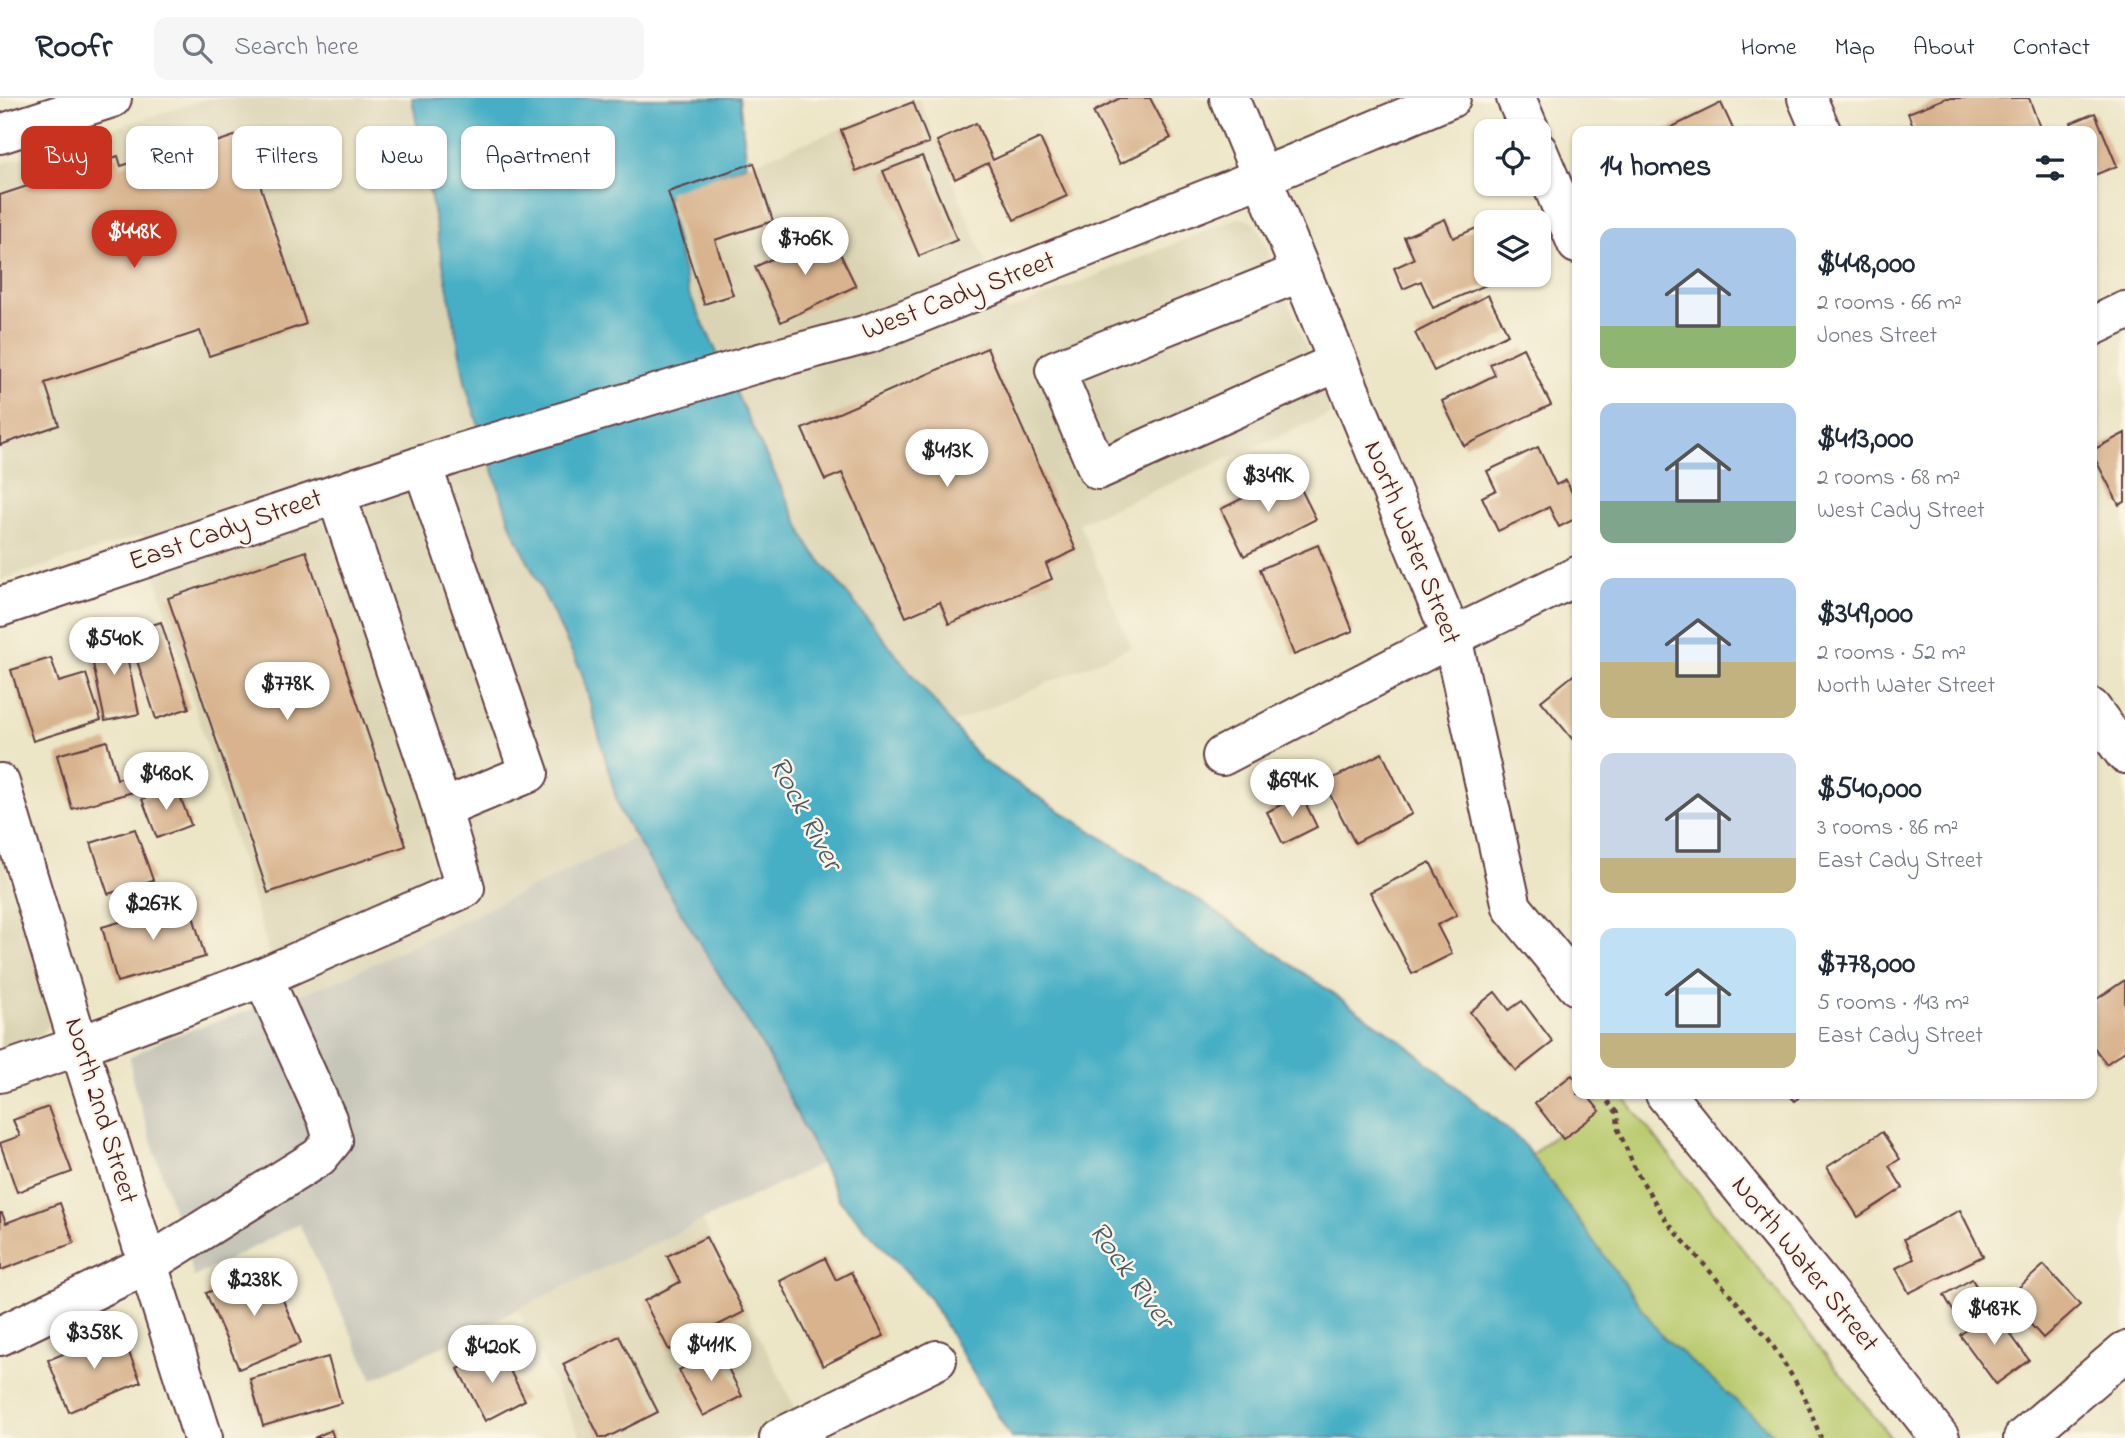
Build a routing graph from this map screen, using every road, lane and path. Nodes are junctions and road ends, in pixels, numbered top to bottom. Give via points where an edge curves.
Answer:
1 (112, 98) edge
2 (1229, 98) edge
3 (1451, 98) edge
4 (1516, 98) edge
5 (1807, 98) edge
6 (1525, 119) edge
7 (1819, 126) edge
8 (0, 134) edge
9 (1262, 177) junction
10 (1551, 182) edge
11 (1572, 232) edge
12 (1301, 272) junction
13 (2125, 311) edge
14 (2097, 324) edge
15 (1338, 362) junction
16 (437, 460) junction
17 (337, 494) junction
18 (1572, 578) edge
19 (0, 607) edge
20 (1452, 637) junction
21 (2097, 716) edge
22 (2125, 754) edge
23 (1222, 756) dead end
24 (0, 783) edge
25 (442, 808) junction
26 (262, 977) junction
27 (1572, 980) edge
28 (79, 1046) junction
29 (0, 1073) edge
30 (1605, 1099) edge
31 (1669, 1099) edge
32 (148, 1264) junction
33 (0, 1336) edge
34 (2125, 1351) edge
35 (937, 1360) dead end
36 (203, 1438) edge
37 (779, 1438) edge
38 (1821, 1438) edge
39 (1940, 1438) edge
40 (2023, 1438) edge

1 - 8 street
2 - 9 street, North Water Street
3 - 9 street, West Cady Street
4 - 6 street
5 - 7 street
9 - 12 street, North Water Street
9 - 16 street, West Cady Street via 868,334
10 - 11 street
12 - 15 street, North Water Street
12 - 15 street via 1055,370 1098,470
13 - 14 street
15 - 20 street, North Water Street
16 - 17 street, East Cady Street
16 - 25 street via 529,773
17 - 19 street, East Cady Street
17 - 25 street
18 - 20 street
20 - 23 street
20 - 27 street, North Water Street via 1512,907
21 - 22 street
24 - 28 street, North 2nd Street
25 - 26 street via 465,888
26 - 28 street
26 - 32 street via 333,1140 319,1157
28 - 29 street
28 - 32 street, North 2nd Street
30 - 38 path via 1617,1113 1618,1129 1636,1171 1667,1222 1768,1338 1804,1395
31 - 39 street, North Water Street
32 - 33 street
32 - 36 street, North 2nd Street
34 - 40 street
35 - 37 street

